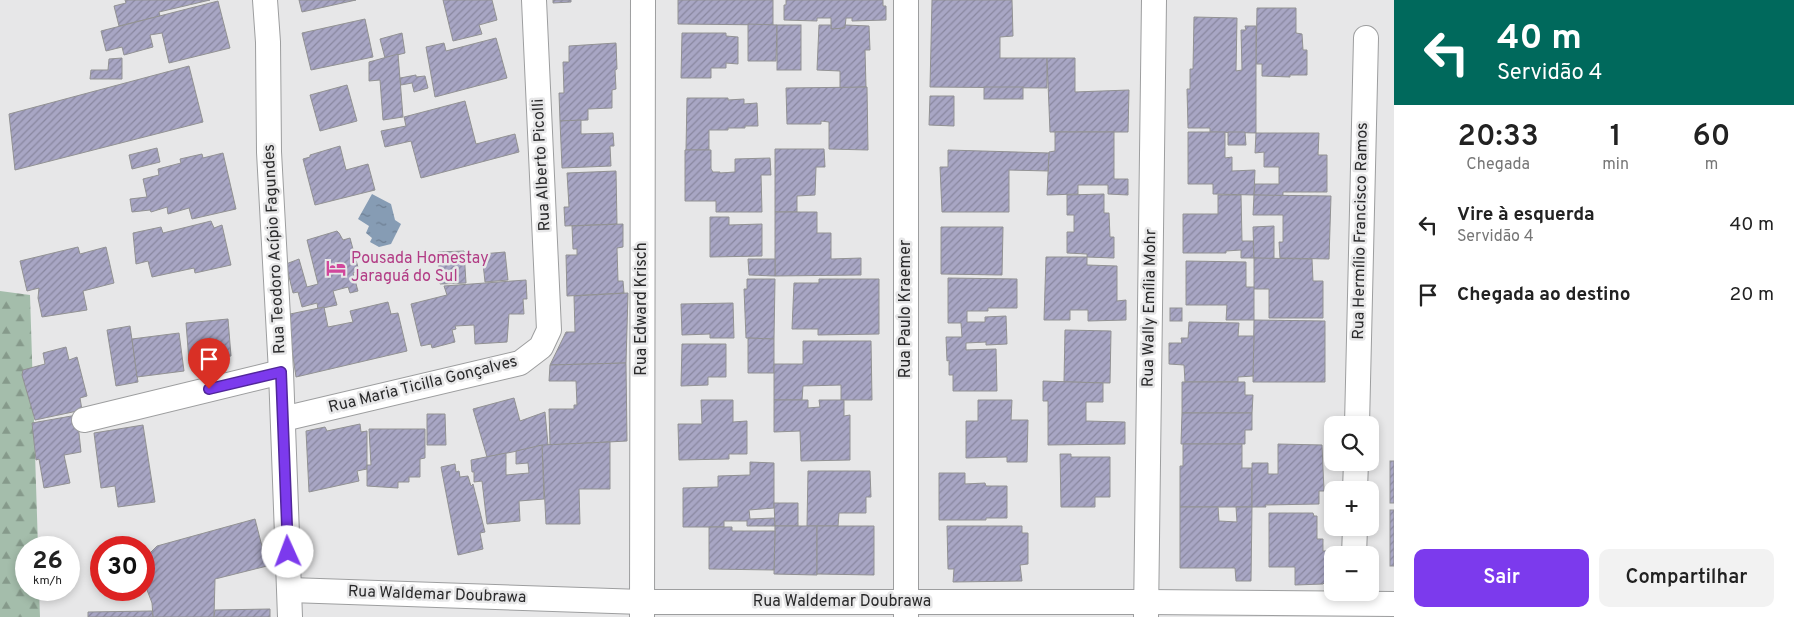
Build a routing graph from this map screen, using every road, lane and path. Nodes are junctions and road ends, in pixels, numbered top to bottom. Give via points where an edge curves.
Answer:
1 (265, 0) edge
2 (534, 0) edge
3 (643, 0) edge
4 (906, 0) edge
5 (1154, 0) edge
6 (1366, 38) dead end
7 (549, 330) joint
8 (281, 372) junction
9 (1357, 416) edge
10 (283, 419) junction
11 (84, 420) dead end
12 (290, 590) junction
13 (1394, 604) edge
14 (1353, 605) edge
15 (642, 609) edge
16 (906, 609) edge
17 (1146, 610) edge
18 (290, 617) edge

1 - 8 street, Rua Teodoro Acípio Fagundes via 269,152
2 - 7 street, Rua Alberto Picolli
3 - 15 street, Rua Edward Krisch
4 - 16 street, Rua Paulo Kraemer
5 - 17 street, Rua Wally Emília Mohr
6 - 9 street, Rua Hermílio Francisco Ramos
7 - 10 street, Rua Maria Ticilla Gonçalves via 541,347 520,363
8 - 10 street, Rua Teodoro Acípio Fagundes
8 - 11 street
10 - 12 street, Rua Teodoro Acípio Fagundes
12 - 15 street, Rua Waldemar Doubrawa
12 - 18 street, Rua Teodoro Acípio Fagundes
13 - 14 street, Rua Waldemar Doubrawa
14 - 17 street, Rua Waldemar Doubrawa
15 - 16 street, Rua Waldemar Doubrawa
16 - 17 street, Rua Waldemar Doubrawa

